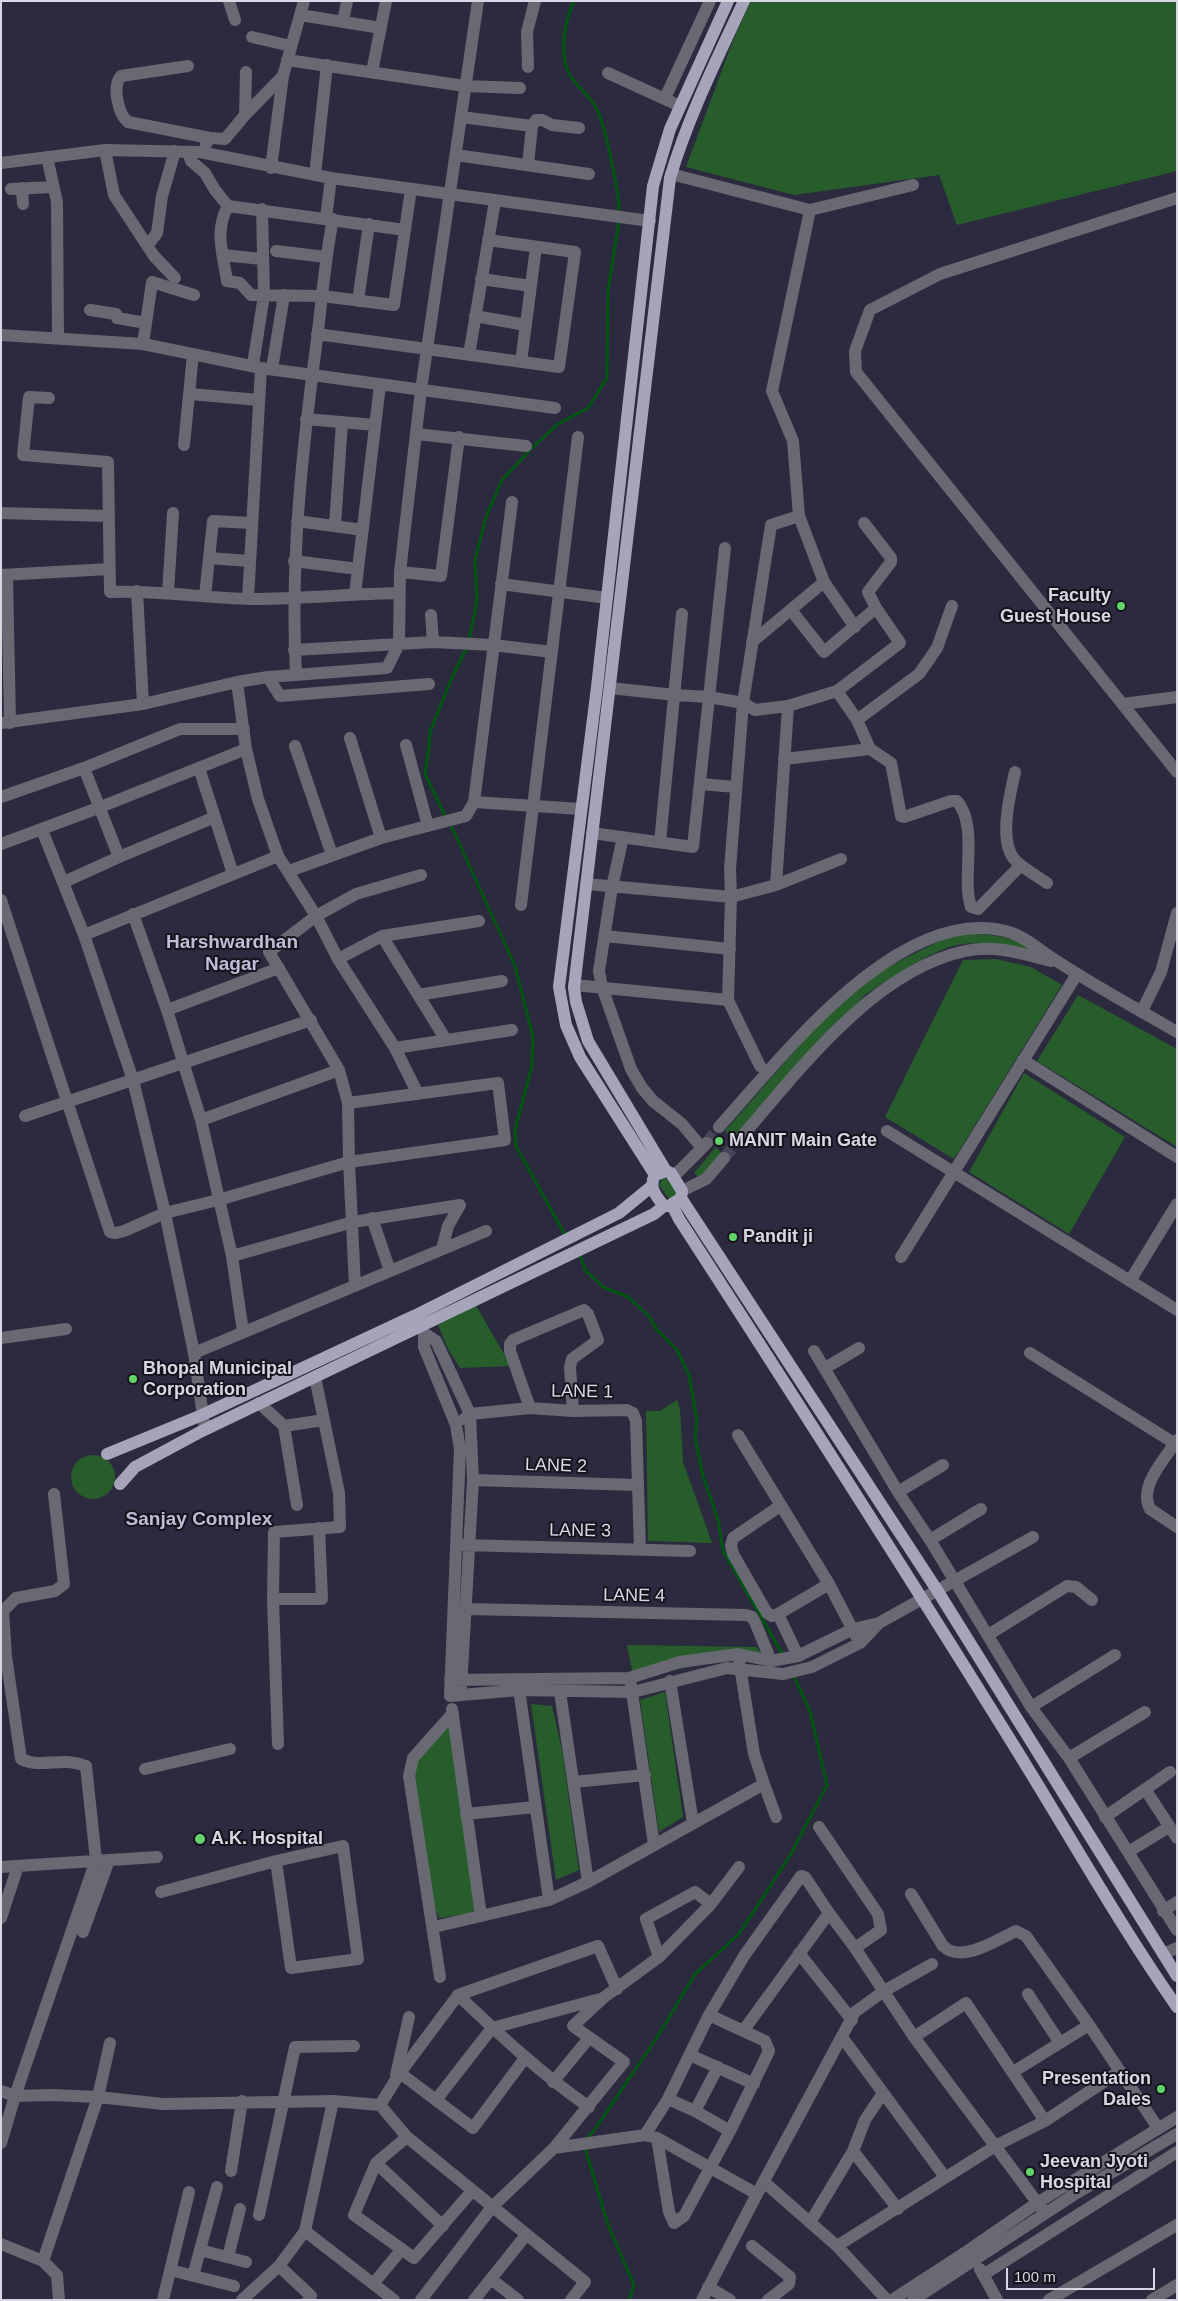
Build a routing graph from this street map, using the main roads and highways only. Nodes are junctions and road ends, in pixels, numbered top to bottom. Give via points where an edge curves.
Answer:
1 (727, 3) edge
2 (742, 5) edge
3 (662, 1177) junction
4 (675, 1200) junction
5 (585, 1239) junction
6 (420, 1325) junction
7 (107, 1454) dead end
8 (120, 1484) dead end
9 (1177, 1976) edge
10 (1177, 2007) edge

1 - 2 main road
1 - 3 main road via 680,106 660,156 653,186 559,987 566,1026 580,1057
2 - 3 main road via 671,174 574,985 588,1041
3 - 4 main road
3 - 4 main road via 654,1194
3 - 5 main road
4 - 5 main road via 654,1214
4 - 9 main road via 937,1590
4 - 10 main road via 679,1219 793,1394
5 - 6 main road
6 - 7 main road
6 - 8 main road via 135,1467

